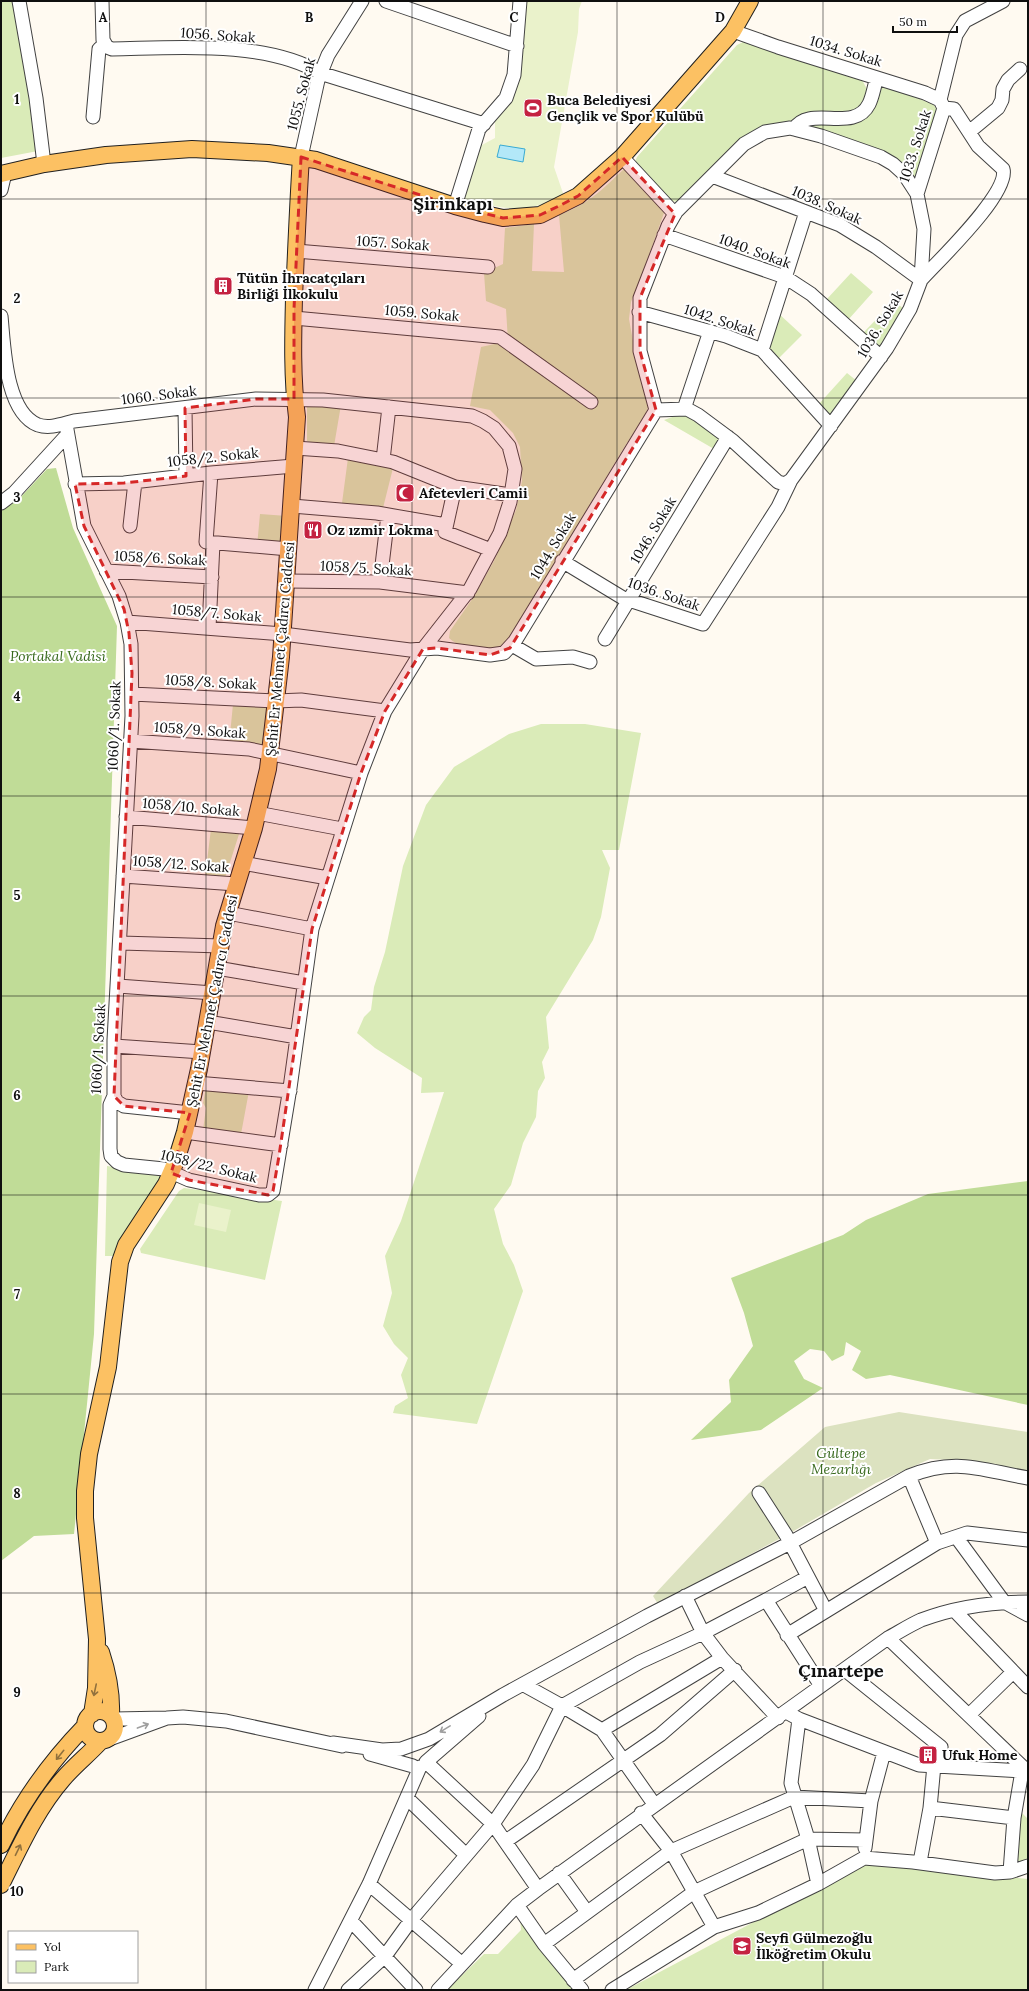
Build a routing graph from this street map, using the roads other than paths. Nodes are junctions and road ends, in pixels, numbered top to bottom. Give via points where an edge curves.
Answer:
1 (19, 1) edge
2 (102, 1) edge
3 (362, 1) edge
4 (386, 1) edge
5 (520, 1) edge
6 (750, 1) edge
7 (1002, 2) edge
8 (733, 31) junction
9 (105, 44) junction
10 (517, 46) junction
11 (1020, 69) dead end
12 (320, 74) junction
13 (877, 78) junction
14 (942, 104) junction
15 (93, 117) dead end
16 (484, 124) junction
17 (794, 129) junction
18 (969, 132) junction
19 (301, 157) junction
20 (622, 157) junction
21 (44, 164) junction
22 (3, 174) edge
23 (712, 176) junction
24 (1, 190) edge
25 (917, 194) junction
26 (455, 206) junction
27 (806, 212) junction
28 (675, 214) junction
29 (664, 235) junction
30 (296, 251) junction
31 (488, 267) dead end
32 (785, 277) junction
33 (921, 280) junction
34 (639, 312) junction
35 (1, 316) edge
36 (294, 318) junction
37 (710, 331) junction
38 (762, 350) junction
39 (881, 357) junction
40 (295, 399) junction
41 (591, 402) dead end
42 (389, 407) junction
43 (185, 408) junction
44 (684, 409) junction
45 (656, 410) junction
46 (831, 426) junction
47 (66, 430) junction
48 (728, 437) junction
49 (295, 448) junction
50 (383, 460) junction
51 (294, 466) junction
52 (211, 472) junction
53 (186, 476) junction
54 (791, 480) junction
55 (135, 482) junction
56 (75, 484) junction
57 (455, 487) junction
58 (512, 495) junction
59 (1, 503) edge
60 (292, 506) junction
61 (388, 514) junction
62 (446, 525) junction
63 (130, 526) dead end
64 (213, 543) junction
65 (289, 549) junction
66 (491, 550) junction
67 (562, 561) junction
68 (106, 570) junction
69 (212, 577) junction
70 (286, 581) junction
71 (380, 582) junction
72 (468, 593) junction
73 (629, 600) junction
74 (127, 622) junction
75 (209, 628) junction
76 (283, 634) junction
77 (605, 639) dead end
78 (512, 644) junction
79 (423, 650) junction
80 (590, 662) dead end
81 (132, 694) junction
82 (276, 701) junction
83 (385, 711) junction
84 (130, 741) junction
85 (271, 754) junction
86 (361, 773) junction
87 (126, 817) junction
88 (256, 820) junction
89 (342, 829) junction
90 (242, 863) junction
91 (123, 876) junction
92 (328, 878) junction
93 (236, 884) junction
94 (228, 913) junction
95 (312, 929) junction
96 (121, 943) junction
97 (221, 946) junction
98 (217, 968) junction
99 (304, 984) junction
100 (118, 986) junction
101 (212, 993) junction
102 (208, 1022) junction
103 (297, 1037) junction
104 (114, 1046) junction
105 (202, 1052) junction
106 (196, 1083) junction
107 (290, 1091) junction
108 (114, 1096) junction
109 (190, 1113) junction
110 (185, 1132) junction
111 (281, 1145) junction
112 (117, 1162) joint
113 (171, 1173) junction
114 (271, 1194) joint
115 (909, 1476) junction
116 (1028, 1478) edge
117 (759, 1493) dead end
118 (957, 1538) junction
119 (1028, 1540) edge
120 (790, 1542) junction
121 (938, 1543) junction
122 (808, 1577) junction
123 (685, 1596) junction
124 (766, 1600) junction
125 (1004, 1602) junction
126 (1028, 1602) edge
127 (954, 1610) junction
128 (826, 1611) junction
129 (1028, 1615) edge
130 (703, 1633) junction
131 (786, 1635) junction
132 (888, 1638) junction
133 (97, 1639) junction
134 (722, 1658) junction
135 (735, 1670) junction
136 (845, 1670) junction
137 (1014, 1672) junction
138 (524, 1685) junction
139 (821, 1686) junction
140 (1028, 1687) edge
141 (503, 1695) junction
142 (562, 1706) junction
143 (782, 1715) junction
144 (970, 1715) junction
145 (112, 1717) junction
146 (166, 1718) junction
147 (799, 1718) junction
148 (88, 1720) junction
149 (602, 1730) junction
150 (104, 1741) junction
151 (333, 1743) junction
152 (414, 1746) junction
153 (884, 1752) junction
154 (621, 1760) junction
155 (420, 1765) junction
156 (934, 1765) junction
157 (1026, 1770) edge
158 (794, 1797) junction
159 (407, 1798) junction
160 (871, 1801) junction
161 (654, 1804) junction
162 (930, 1808) junction
163 (642, 1814) junction
164 (1014, 1818) junction
165 (493, 1824) junction
166 (808, 1839) junction
167 (865, 1840) junction
168 (506, 1841) junction
169 (1, 1844) edge
170 (672, 1851) junction
171 (466, 1855) junction
172 (864, 1858) junction
173 (920, 1862) junction
174 (1028, 1866) edge
175 (1010, 1872) junction
176 (559, 1873) junction
177 (369, 1884) junction
178 (818, 1884) junction
179 (1, 1885) edge
180 (538, 1889) junction
181 (694, 1892) junction
182 (518, 1905) junction
183 (587, 1912) junction
184 (351, 1920) junction
185 (411, 1920) junction
186 (714, 1926) junction
187 (544, 1944) junction
188 (385, 1956) junction
189 (461, 1963) junction
190 (573, 1980) junction
191 (350, 1989) edge
192 (315, 1990) edge
193 (416, 1990) edge
194 (438, 1990) edge
195 (582, 1990) edge
196 (612, 1990) edge

1 - 21 street via 36,98
2 - 9 street
3 - 12 street, 1055. Sokak via 328,55
4 - 10 street
5 - 10 street
6 - 8 main road
7 - 14 street, 1033. Sokak via 965,22 956,35
8 - 13 street, 1034. Sokak
8 - 20 main road
9 - 12 street, 1056. Sokak via 112,49 199,47 240,50 307,65
9 - 15 street via 99,49
10 - 16 street via 514,75 506,98
11 - 18 street via 1008,80 998,108
12 - 16 street, 1056. Sokak
12 - 19 street, 1055. Sokak
13 - 14 street, 1034. Sokak via 925,93
13 - 17 street via 868,105 863,111 843,118 807,118
14 - 18 street, 1034. Sokak via 954,109
14 - 25 street, 1033. Sokak
16 - 26 street via 479,129
17 - 23 street, 1036. Sokak via 776,129 755,136
17 - 25 street, 1036. Sokak via 882,157 904,174
18 - 33 street via 978,146 1003,169 1003,179 998,192 977,219
19 - 21 main road via 192,149 106,155
19 - 26 main road
19 - 30 main road, Şehit Er Mehmet Çadırcı Caddesi
20 - 26 main road via 578,196 540,215 503,218
20 - 28 street
21 - 22 main road
22 - 24 street
23 - 27 street, 1038. Sokak
23 - 28 street, 1036. Sokak
25 - 33 street, 1036. Sokak via 924,229
27 - 32 street
27 - 33 street, 1038. Sokak via 840,225 876,247
28 - 29 street, 1036. Sokak
29 - 32 street, 1040. Sokak
29 - 34 street, 1036. Sokak via 640,298
30 - 31 street, 1057. Sokak
30 - 36 main road, Şehit Er Mehmet Çadırcı Caddesi
32 - 38 street
32 - 39 street, 1040. Sokak via 811,294
33 - 39 street, 1036. Sokak via 910,309
34 - 37 street, 1042. Sokak
34 - 45 street, 1036. Sokak via 640,351
35 - 47 street via 7,375 19,407 25,416 38,425
36 - 40 main road, Şehit Er Mehmet Çadırcı Caddesi
36 - 41 street, 1059. Sokak via 500,337
37 - 38 street, 1042. Sokak
37 - 44 street
38 - 46 street, 1042. Sokak
39 - 46 street, 1036. Sokak
40 - 42 street, 1060. Sokak
40 - 43 street, 1060. Sokak via 256,399
40 - 49 main road, Şehit Er Mehmet Çadırcı Caddesi
42 - 50 street
42 - 58 street, 1060. Sokak via 472,416 488,424 506,441 513,458 516,475
43 - 47 street, 1060. Sokak via 74,421
43 - 53 street
44 - 45 street
44 - 48 street via 698,415
45 - 67 street, 1044. Sokak
46 - 54 street, 1036. Sokak
47 - 56 street, 1060/1. Sokak
47 - 59 street via 14,493
48 - 54 street via 778,482 785,484
48 - 73 street, 1046. Sokak
49 - 50 street via 338,451
49 - 51 main road, Şehit Er Mehmet Çadırcı Caddesi
50 - 57 street
51 - 52 street, 1058/2. Sokak
51 - 60 main road, Şehit Er Mehmet Çadırcı Caddesi
52 - 53 street, 1058/2. Sokak
52 - 64 street via 206,542
53 - 55 street, 1058/2. Sokak
54 - 73 street, 1036. Sokak via 778,507 703,624
55 - 56 street, 1058/2. Sokak
55 - 63 street
56 - 68 street, 1060/1. Sokak via 84,526
57 - 58 street
57 - 62 street
58 - 66 street, 1060. Sokak via 502,527
60 - 61 street
60 - 65 main road, Şehit Er Mehmet Çadırcı Caddesi
61 - 62 street
61 - 71 street
62 - 66 street via 445,532
64 - 65 street
64 - 69 street
65 - 70 main road, Şehit Er Mehmet Çadırcı Caddesi
66 - 72 street, 1060. Sokak
67 - 73 street, 1036. Sokak
67 - 78 street, 1044. Sokak
68 - 69 street, 1058/6. Sokak
68 - 74 street, 1060/1. Sokak via 119,596
69 - 75 street
70 - 71 street, 1058/5. Sokak
70 - 76 main road, Şehit Er Mehmet Çadırcı Caddesi
71 - 72 street, 1058/5. Sokak
72 - 79 street, 1060. Sokak
73 - 77 street, 1046. Sokak
74 - 75 street, 1058/7. Sokak
74 - 81 street, 1060/1. Sokak via 131,644
75 - 76 street, 1058/7. Sokak
76 - 79 street, 1058/7. Sokak
76 - 82 main road, Şehit Er Mehmet Çadırcı Caddesi
78 - 79 street, 1044. Sokak via 504,653 490,655 438,648
78 - 80 street via 536,659 572,657
79 - 83 street, 1060. Sokak
81 - 82 street, 1058/8. Sokak
81 - 84 street, 1060/1. Sokak
82 - 83 street, 1058/8. Sokak via 301,700
82 - 85 main road, Şehit Er Mehmet Çadırcı Caddesi
83 - 86 street, 1060. Sokak
84 - 85 street, 1058/9. Sokak via 248,749
84 - 87 street, 1060/1. Sokak
85 - 86 street, 1058/9. Sokak
85 - 88 main road, Şehit Er Mehmet Çadırcı Caddesi
86 - 89 street, 1060. Sokak
87 - 88 street, 1058/10. Sokak
87 - 91 street, 1060/1. Sokak
88 - 89 street, 1058/10. Sokak
88 - 90 main road, Şehit Er Mehmet Çadırcı Caddesi
89 - 92 street, 1060. Sokak
90 - 92 street
90 - 93 main road, Şehit Er Mehmet Çadırcı Caddesi
91 - 93 street, 1058/12. Sokak
91 - 96 street, 1060/1. Sokak
92 - 95 street, 1060. Sokak
93 - 94 main road, Şehit Er Mehmet Çadırcı Caddesi
94 - 95 street
94 - 97 main road, Şehit Er Mehmet Çadırcı Caddesi
95 - 99 street, 1060. Sokak
96 - 97 street
96 - 100 street, 1060/1. Sokak
97 - 98 main road, Şehit Er Mehmet Çadırcı Caddesi
98 - 99 street
98 - 101 main road, Şehit Er Mehmet Çadırcı Caddesi
99 - 103 street, 1060. Sokak
100 - 101 street
100 - 104 street, 1060/1. Sokak
101 - 102 main road, Şehit Er Mehmet Çadırcı Caddesi
102 - 103 street
102 - 105 main road, Şehit Er Mehmet Çadırcı Caddesi
103 - 107 street, 1060. Sokak
104 - 105 street
104 - 108 street, 1060/1. Sokak
105 - 106 main road, Şehit Er Mehmet Çadırcı Caddesi
106 - 107 street
106 - 109 main road, Şehit Er Mehmet Çadırcı Caddesi
107 - 111 street, 1060. Sokak
108 - 109 street via 117,1102 124,1106
108 - 112 street, 1060/1. Sokak via 110,1105 110,1149 111,1156
109 - 110 main road, Şehit Er Mehmet Çadırcı Caddesi
110 - 111 street
110 - 113 main road, Şehit Er Mehmet Çadırcı Caddesi
111 - 114 street, 1060. Sokak
112 - 113 street, 1058/22. Sokak via 164,1169
113 - 114 street, 1058/22. Sokak via 189,1180 259,1194
113 - 133 main road, Şehit Er Mehmet Çadırcı Caddesi via 122,1253 108,1367 88,1460 85,1518
115 - 116 street via 936,1468 966,1465
115 - 120 street
115 - 121 street
117 - 120 street
118 - 119 street via 968,1533
118 - 121 street
118 - 125 street
120 - 122 street
120 - 123 street
121 - 128 street
122 - 124 street
122 - 128 street
123 - 130 street
123 - 138 street
124 - 130 street
124 - 131 street
125 - 126 street
125 - 127 street
125 - 129 street
127 - 132 street via 920,1621
127 - 137 street
128 - 131 street
130 - 134 street
130 - 142 street via 640,1662
131 - 139 street
132 - 136 street
132 - 144 street
133 - 145 main road, Şehit Er Mehmet Çadırcı Caddesi via 109,1676
133 -> 148 main road, Şehit Er Mehmet Çadırcı Caddesi via 96,1688
134 - 135 street
134 - 149 street
135 - 143 street
135 - 154 street via 660,1734
136 - 139 street
136 - 156 street via 941,1747
137 - 140 street
137 - 144 street
138 - 141 street
138 - 142 street
139 - 143 street
141 -> 152 street
141 - 155 street
142 - 149 street
142 - 165 street via 533,1765
143 - 147 street
143 - 161 street
144 - 157 street
145 - 146 street
145 - 148 main road via 102,1711
145 - 150 main road via 116,1729 111,1738
150 -> 146 street
146 - 151 street via 226,1721
147 - 153 street
147 - 158 street via 791,1783
148 - 150 main road via 88,1735 91,1739
148 -> 169 main road via 48,1770 15,1818
149 - 154 street
179 -> 150 main road via 27,1833 50,1796 63,1779
151 - 152 street via 382,1750
151 - 155 street
152 - 155 street via 408,1750 406,1758
152 - 155 street via 426,1750 428,1756
153 - 156 street via 919,1765
153 - 160 street
154 - 161 street
154 - 168 street
155 - 159 street
155 - 165 street
156 - 157 street
156 - 162 street
157 - 164 street
158 - 160 street
158 - 166 street
158 - 170 street
159 - 171 street
159 - 177 street
160 - 167 street
161 - 163 street
162 - 164 street
162 - 173 street
163 - 170 street
163 - 176 street
164 - 175 street
165 - 168 street
165 - 171 street
166 - 167 street
166 - 178 street
166 - 181 street
167 - 172 street
168 - 180 street
170 - 181 street
170 - 183 street
171 - 185 street
172 - 173 street
172 - 178 street
173 - 175 street via 995,1873
174 - 175 street
176 - 180 street
176 - 183 street
177 - 184 street
177 - 185 street
178 - 186 street via 758,1912
180 - 182 street
181 - 186 street
181 - 190 street
182 - 187 street
182 - 189 street
183 - 187 street
184 - 188 street
184 - 192 street
185 - 188 street
185 - 189 street
186 - 196 street
187 - 190 street
188 - 191 street
188 - 193 street
189 - 194 street
190 - 195 street

